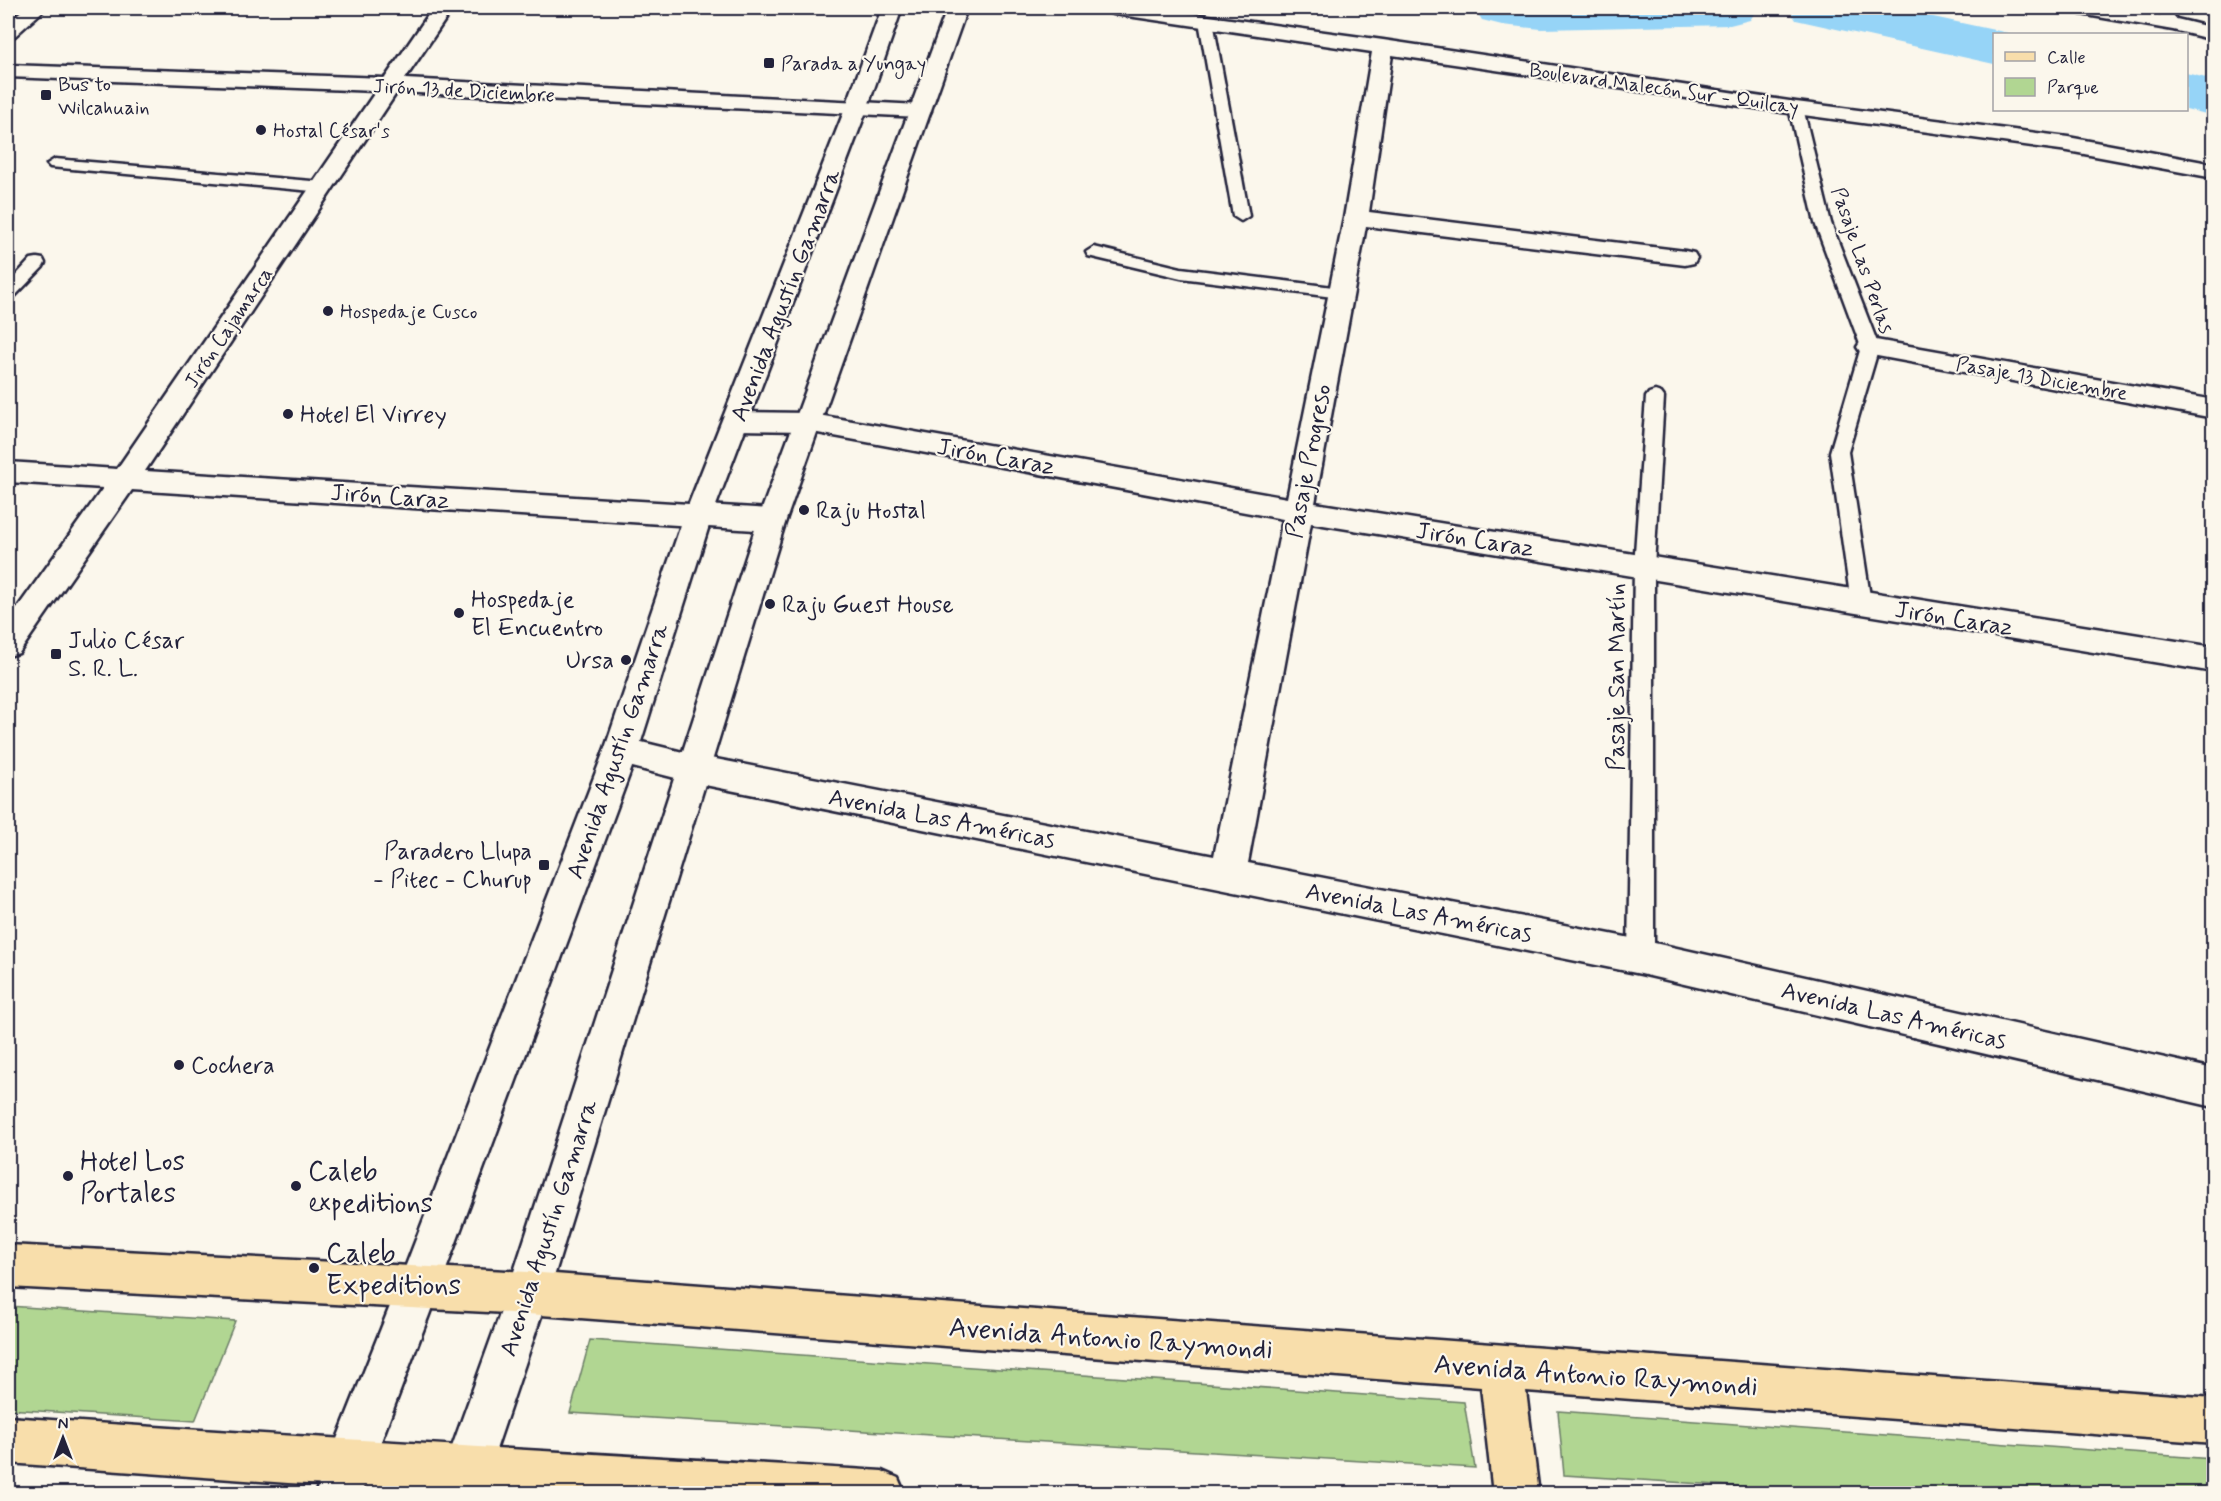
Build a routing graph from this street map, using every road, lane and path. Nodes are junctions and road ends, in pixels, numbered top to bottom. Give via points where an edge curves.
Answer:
1 (36, 8) edge
2 (443, 8) edge
3 (892, 8) edge
4 (950, 8) edge
5 (1114, 8) edge
6 (2081, 8) edge
7 (2167, 16) edge
8 (1206, 21) junction
9 (8, 32) edge
10 (2214, 34) edge
11 (1383, 46) junction
12 (8, 71) edge
13 (392, 85) junction
14 (1796, 108) junction
15 (856, 109) junction
16 (920, 111) junction
17 (55, 164) dead end
18 (2214, 171) edge
19 (323, 187) junction
20 (1241, 216) dead end
21 (1356, 218) junction
22 (1094, 252) dead end
23 (1685, 258) dead end
24 (38, 263) dead end
25 (8, 293) edge
26 (1341, 293) junction
27 (1870, 347) junction
28 (1655, 398) dead end
29 (2214, 409) edge
30 (737, 421) junction
31 (807, 422) junction
32 (8, 472) edge
33 (125, 479) junction
34 (1299, 511) junction
35 (698, 516) junction
36 (772, 520) junction
37 (1644, 567) junction
38 (1861, 603) junction
39 (8, 644) edge
40 (2214, 660) edge
41 (621, 751) junction
42 (695, 769) junction
43 (1228, 874) junction
44 (1641, 957) junction
45 (2214, 1088) edge
46 (8, 1266) edge
47 (419, 1286) junction
48 (528, 1293) junction
49 (1501, 1366) junction
50 (2214, 1422) edge
51 (8, 1440) edge
52 (344, 1478) edge
53 (462, 1481) edge
54 (882, 1494) edge
55 (1516, 1494) edge

1 - 9 street
2 - 13 street, Jirón Cajamarca
3 - 15 street, Avenida Agustín Gamarra
4 - 16 street, Avenida Agustín Gamarra via 955,14
5 - 8 street, Boulevard Malecón Sur - Quilcay
6 - 7 street
7 - 10 street
8 - 11 street, Boulevard Malecón Sur - Quilcay
8 - 20 lane
11 - 14 street, Boulevard Malecón Sur - Quilcay
11 - 21 street, Pasaje Progreso
12 - 13 street, Jirón 13 de Diciembre
13 - 15 street, Jirón 13 de Diciembre
13 - 19 street, Jirón Cajamarca
14 - 18 street, Boulevard Malecón Sur - Quilcay via 2068,144
14 - 27 lane, Pasaje Las Perlas via 1823,223
15 - 16 street, Jirón 13 de Diciembre
15 - 30 street, Avenida Agustín Gamarra
16 - 31 street, Avenida Agustín Gamarra
17 - 19 lane
19 - 33 street, Jirón Cajamarca
21 - 23 street
21 - 26 street, Pasaje Progreso
22 - 26 lane via 1181,273
24 - 25 lane
26 - 34 street, Pasaje Progreso
27 - 29 street, Pasaje 13 Diciembre
27 - 38 lane, Pasaje Las Perlas via 1839,452
28 - 37 lane, Pasaje San Martín
30 - 31 street, Jirón Caraz
30 - 35 street, Avenida Agustín Gamarra
31 - 34 street, Jirón Caraz
31 - 36 street, Avenida Agustín Gamarra
32 - 33 street, Jirón Caraz
33 - 35 street, Jirón Caraz
33 - 39 street, Jirón Cajamarca
34 - 37 street, Jirón Caraz
34 - 43 street, Pasaje Progreso
35 - 36 street, Jirón Caraz
35 - 41 street, Avenida Agustín Gamarra
36 - 42 street, Avenida Agustín Gamarra
37 - 38 street, Jirón Caraz
37 - 44 lane, Pasaje San Martín
38 - 40 street, Jirón Caraz
41 - 42 street, Avenida Las Américas
41 - 47 street, Avenida Agustín Gamarra
42 - 43 street, Avenida Las Américas
42 - 48 street, Avenida Agustín Gamarra
43 - 44 street, Avenida Las Américas
44 - 45 street, Avenida Las Américas
46 - 47 main road, Avenida Antonio Raymondi
47 - 48 main road, Avenida Antonio Raymondi
47 - 52 street, Avenida Agustín Gamarra
48 - 49 main road, Avenida Antonio Raymondi
48 - 53 street, Avenida Agustín Gamarra
49 - 50 main road, Avenida Antonio Raymondi
49 - 55 main road
51 - 52 main road
52 - 53 main road
53 - 54 main road

